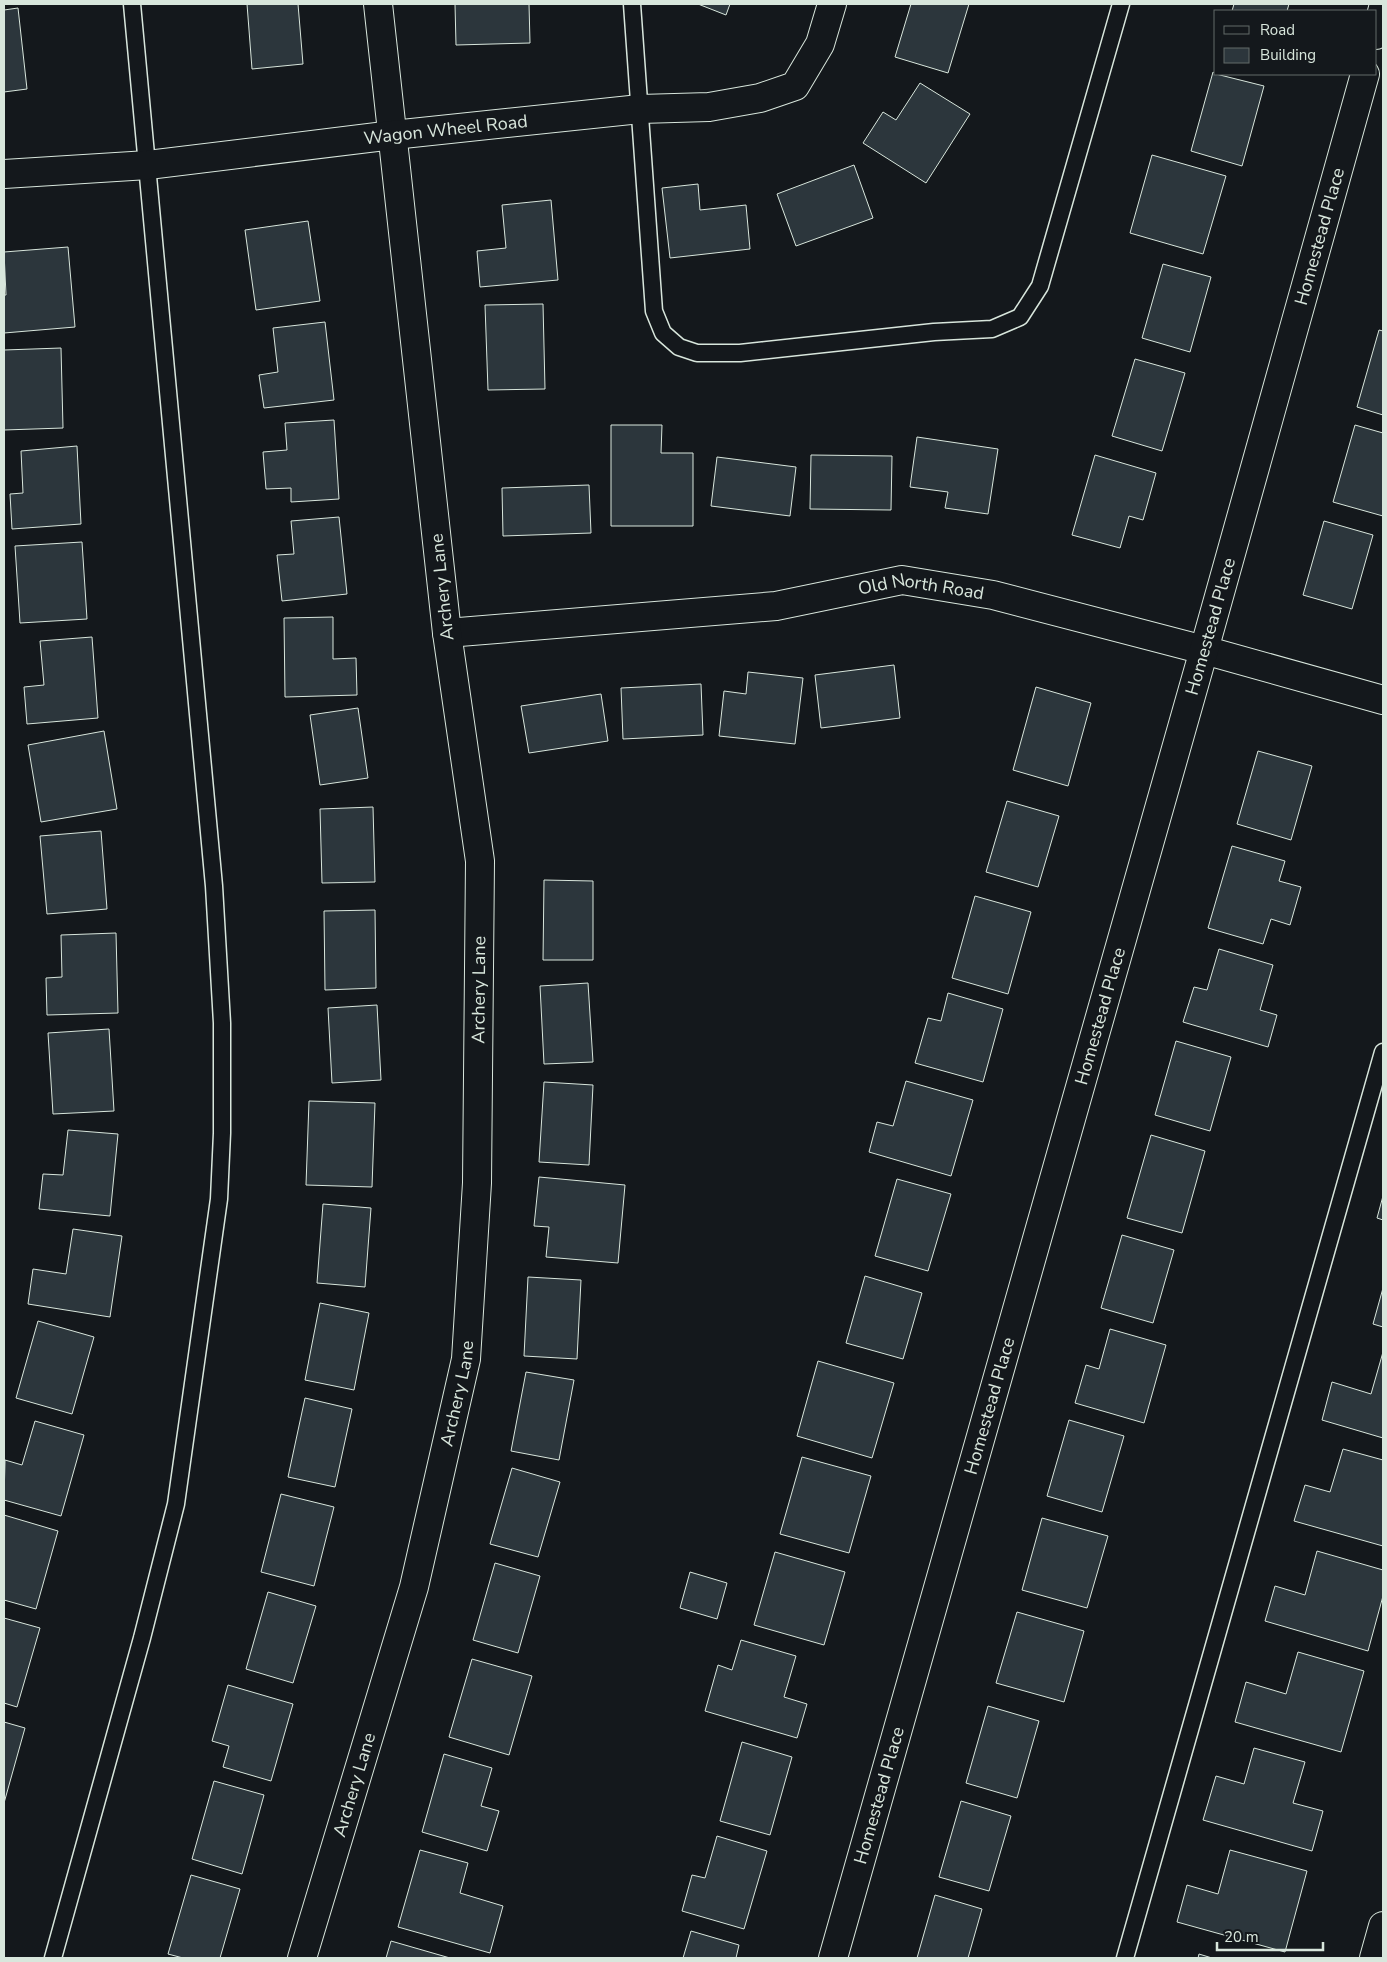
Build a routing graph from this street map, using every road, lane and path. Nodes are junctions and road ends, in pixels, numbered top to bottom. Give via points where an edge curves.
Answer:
1 (132, 4) edge
2 (378, 4) edge
3 (632, 4) edge
4 (832, 4) edge
5 (1121, 4) edge
6 (1383, 8) edge
7 (1377, 31) edge
8 (1365, 75) edge
9 (640, 109) junction
10 (393, 135) junction
11 (148, 165) junction
12 (4, 174) edge
13 (447, 633) junction
14 (1204, 650) junction
15 (1383, 700) edge
16 (1383, 1052) edge
17 (1383, 1926) edge
18 (53, 1958) edge
19 (302, 1958) edge
20 (833, 1958) edge
21 (1124, 1958) edge
22 (1374, 1958) edge

1 - 11 lane
2 - 10 street, Archery Lane
3 - 9 lane
4 - 9 street, Wagon Wheel Road via 820,44 795,86 760,98 709,107
5 - 9 lane via 1040,286 1020,317 992,330 934,332 740,353 697,354 680,348 663,333 654,311
6 - 7 street
8 - 14 street, Homestead Place
9 - 10 street, Wagon Wheel Road
10 - 11 street, Wagon Wheel Road
10 - 13 street, Archery Lane
11 - 12 street, Wagon Wheel Road
11 - 18 lane via 214,886 222,1023 222,1134 219,1190 176,1504
13 - 14 street, Old North Road via 776,606 902,580 993,595
13 - 19 street, Archery Lane via 480,860 477,1183 466,1359 414,1587
14 - 15 street, Old North Road
14 - 20 street, Homestead Place
16 - 21 lane
17 - 22 street

